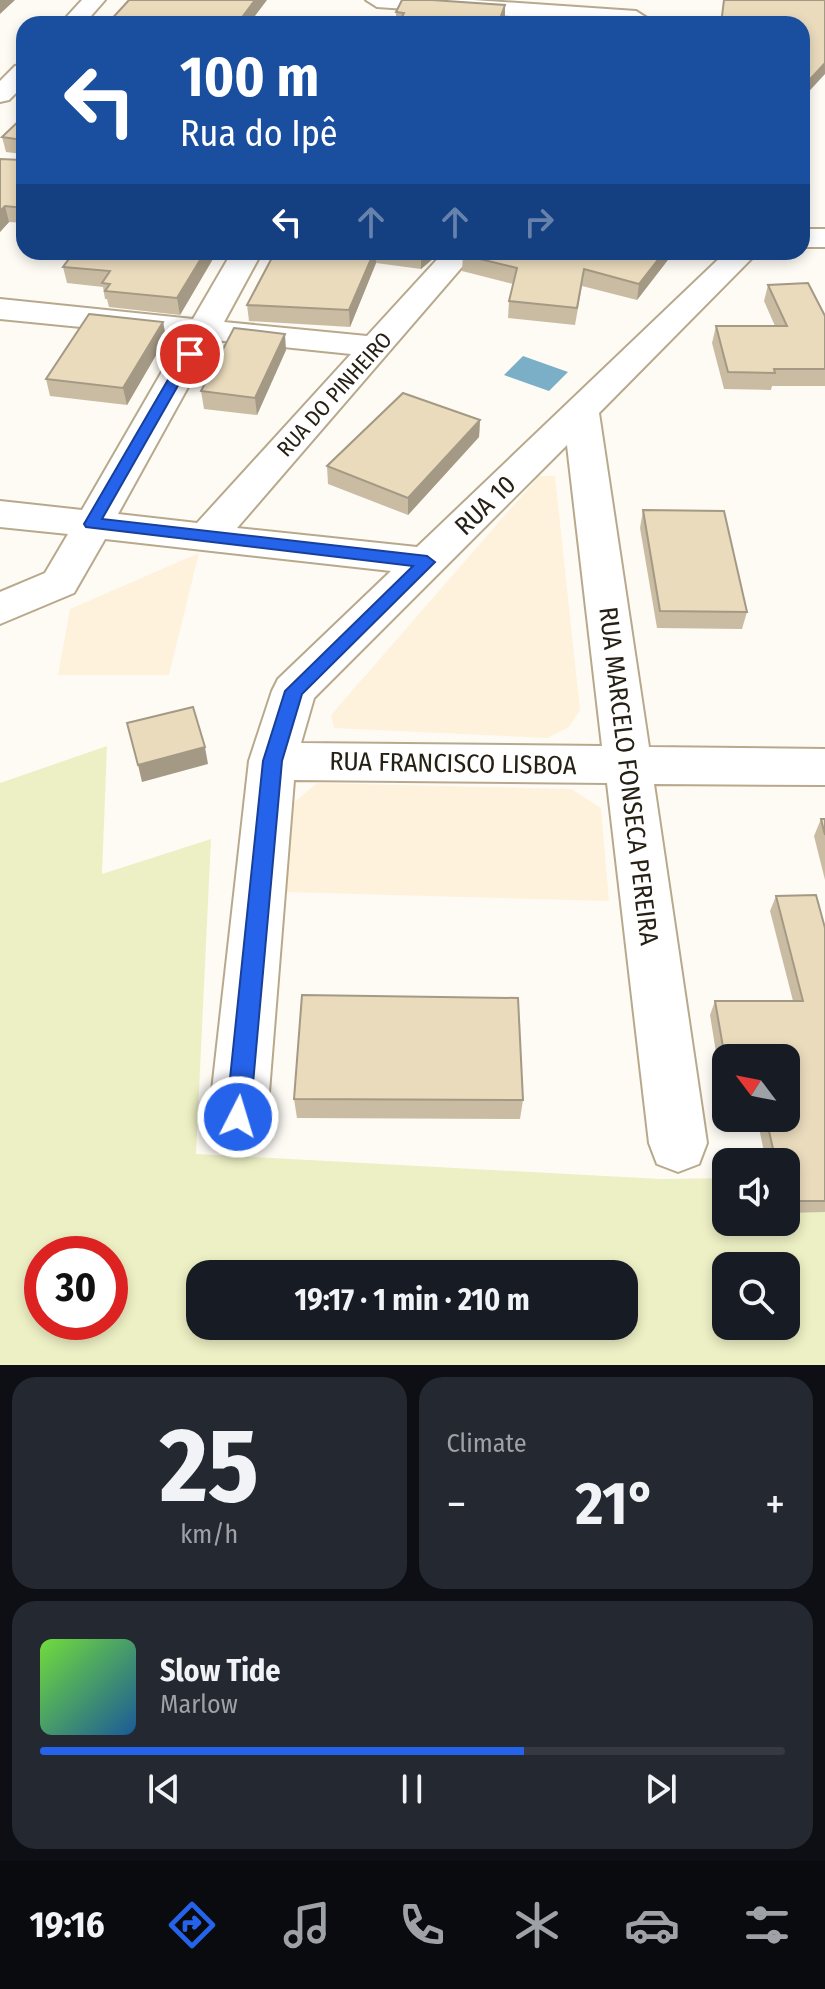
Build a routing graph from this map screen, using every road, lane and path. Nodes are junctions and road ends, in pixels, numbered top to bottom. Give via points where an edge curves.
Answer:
1 (377, 0) edge
2 (391, 0) edge
3 (639, 14) edge
4 (16, 79) edge
5 (0, 95) edge
6 (243, 260) edge
7 (453, 260) edge
8 (735, 260) edge
9 (0, 309) edge
10 (204, 329) junction
11 (376, 347) junction
12 (581, 410) junction
13 (0, 514) edge
14 (92, 524) junction
15 (208, 536) junction
16 (427, 562) junction
17 (0, 609) edge
18 (272, 761) junction
19 (627, 765) junction
20 (825, 767) edge
21 (238, 1117) dead end
22 (678, 1143) dead end

1 - 2 street
2 - 3 street
4 - 5 street
6 - 10 street
7 - 11 street, RUA DO PINHEIRO
8 - 12 street, RUA 10
9 - 10 street
10 - 11 street
10 - 14 street
11 - 15 street, RUA DO PINHEIRO
12 - 16 street, RUA 10
12 - 19 street, RUA MARCELO FONSECA PEREIRA
13 - 14 street
14 - 15 street
14 - 17 street via 60,583
15 - 16 street
16 - 18 street, RUA 10 via 294,691
18 - 19 street, RUA FRANCISCO LISBOA
18 - 21 street, RUA 10
19 - 20 street, RUA FRANCISCO LISBOA
19 - 22 street, RUA MARCELO FONSECA PEREIRA

